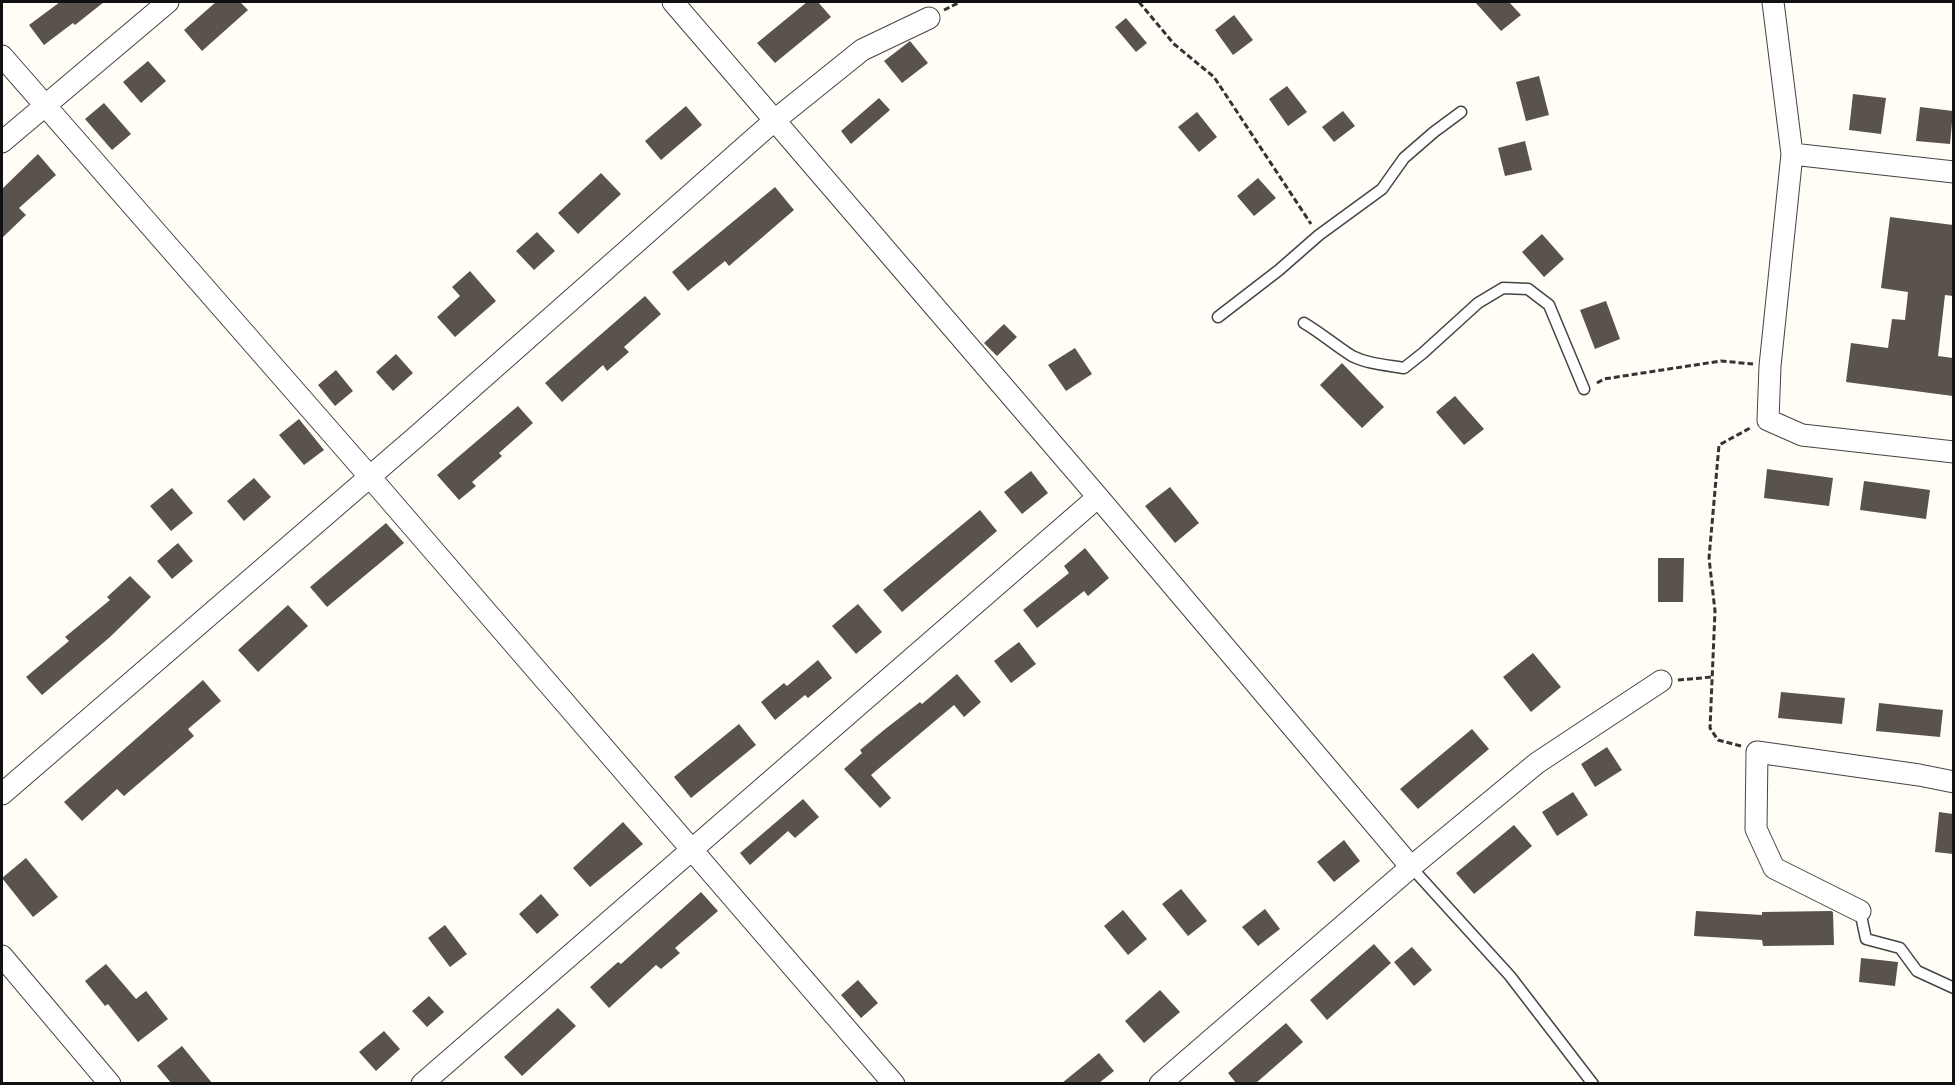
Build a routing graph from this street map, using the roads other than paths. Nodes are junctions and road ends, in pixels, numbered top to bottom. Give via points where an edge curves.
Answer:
1 (168, 2) edge
2 (673, 2) edge
3 (1773, 2) edge
4 (929, 18) dead end
5 (2, 56) edge
6 (44, 106) junction
7 (1461, 112) dead end
8 (775, 120) junction
9 (2, 142) edge
10 (1792, 154) junction
11 (1953, 172) edge
12 (1218, 316) dead end
13 (1304, 323) dead end
14 (1584, 389) road end
15 (1953, 452) edge
16 (370, 477) junction
17 (1098, 497) junction
18 (1661, 681) road end
19 (1953, 782) edge
20 (2, 794) edge
21 (692, 848) junction
22 (1411, 867) junction
23 (1860, 910) joint
24 (2, 956) edge
25 (1953, 988) edge
26 (110, 1083) edge
27 (422, 1083) edge
28 (894, 1083) edge
29 (1160, 1083) edge
30 (1593, 1083) edge

1 - 6 street
2 - 8 street
3 - 10 street
4 - 8 street via 862,50
5 - 6 street
6 - 9 street
6 - 16 street
7 - 12 lane via 1404,158 1382,189
8 - 16 street
8 - 17 street
10 - 11 street
10 - 15 street via 1768,420 1802,435
13 - 14 lane via 1352,356 1372,364 1404,368 1478,303 1503,288 1528,289 1549,305
16 - 20 street
16 - 21 street
17 - 21 street
17 - 22 street
18 - 22 street via 1537,763
19 - 23 street via 1757,752 1756,829 1774,868
21 - 27 street
21 - 28 street
22 - 29 street
22 - 30 lane via 1510,976
23 - 25 lane via 1866,939 1900,948 1917,972
24 - 26 street

